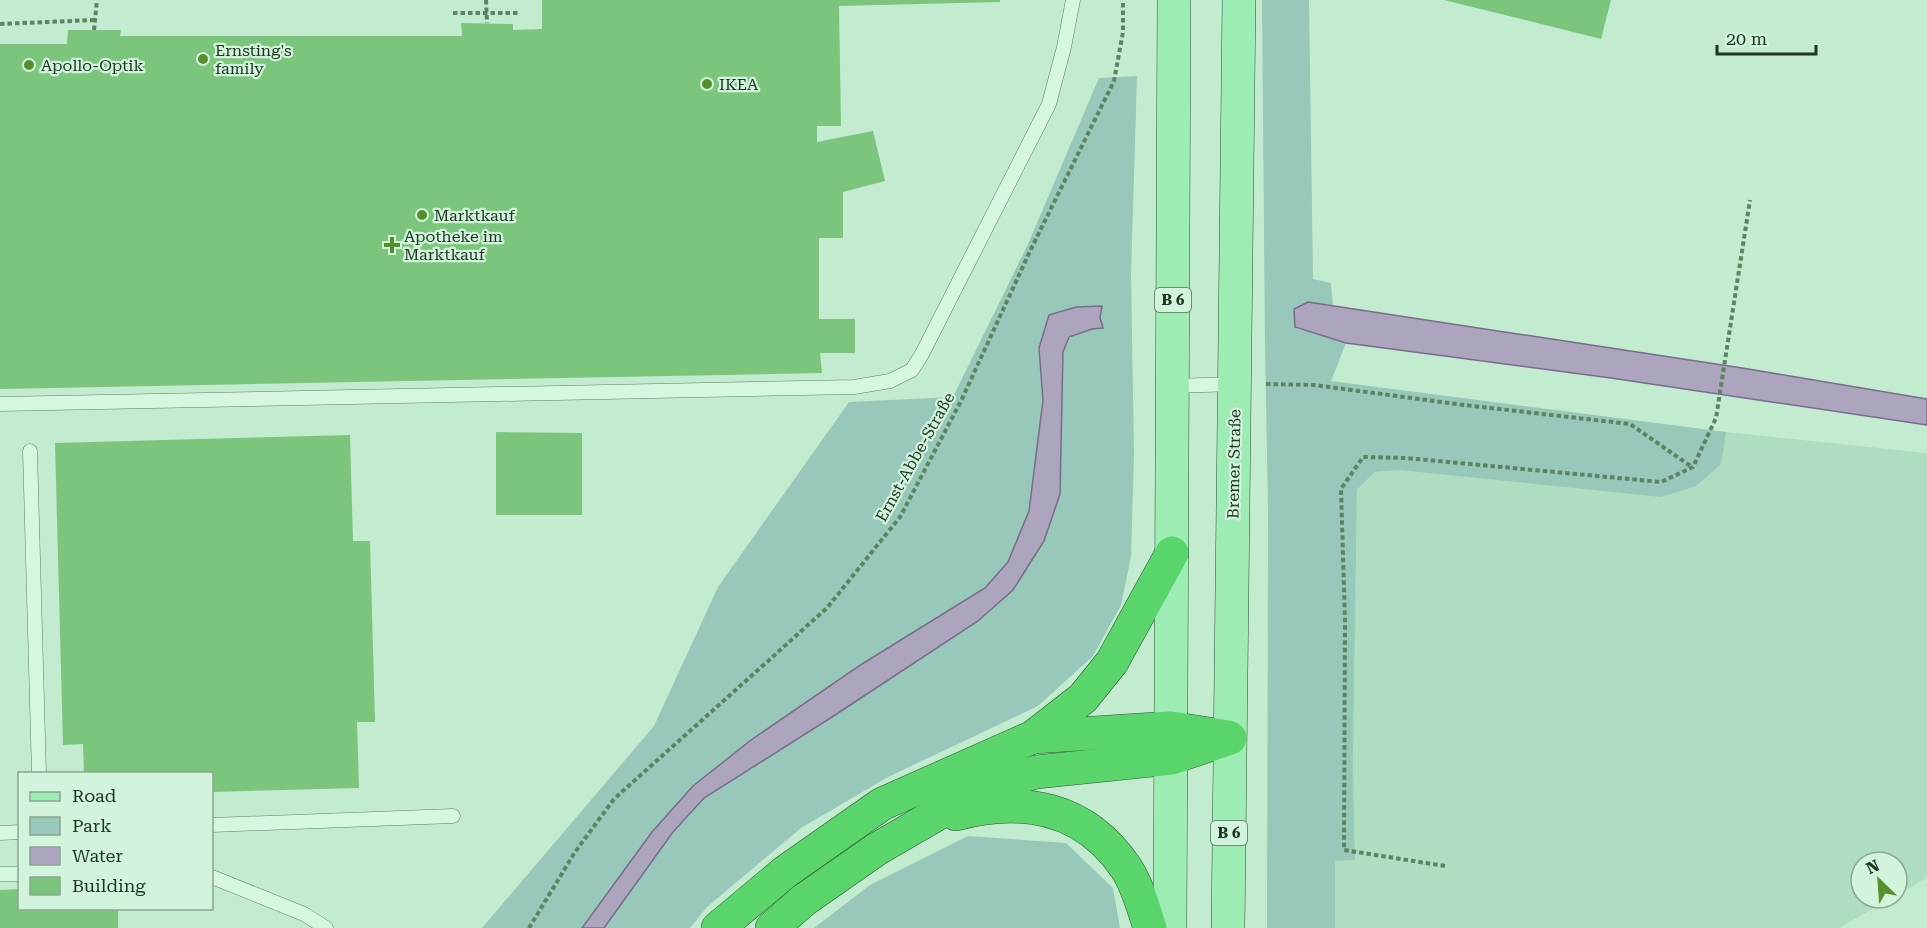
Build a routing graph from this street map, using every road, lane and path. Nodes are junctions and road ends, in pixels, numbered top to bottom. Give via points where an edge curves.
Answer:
1 (98, 0) edge
2 (486, 0) edge
3 (1073, 0) edge
4 (1123, 0) edge
5 (1174, 0) edge
6 (1239, 0) edge
7 (453, 13) dead end
8 (486, 13) junction
9 (520, 13) dead end
10 (94, 20) junction
11 (0, 24) edge
12 (487, 24) dead end
13 (94, 30) dead end
14 (1750, 200) dead end
15 (1235, 384) junction
16 (1173, 386) junction
17 (0, 404) edge
18 (30, 451) dead end
19 (1693, 467) junction
20 (1172, 553) junction
21 (1033, 737) junction
22 (1230, 738) junction
23 (1171, 743) junction
24 (39, 772) edge
25 (453, 816) dead end
26 (213, 825) edge
27 (915, 828) junction
28 (18, 832) edge
29 (0, 833) edge
30 (1445, 867) dead end
31 (0, 874) edge
32 (18, 874) edge
33 (213, 877) edge
34 (326, 928) edge
35 (529, 928) edge
36 (718, 928) edge
37 (772, 928) edge
38 (1150, 928) edge
39 (1170, 928) edge
40 (1228, 928) edge

1 - 10 path
2 - 8 path
3 - 17 lane via 1048,104 922,354 912,370 890,381 854,387
4 - 35 path, Ernst-Abbe-Straße via 1123,32 1114,81 961,401 900,517 827,608 614,799 575,852
5 - 16 main road, B 6
6 - 15 main road, Bremer Straße / B 6
7 - 8 path
8 - 9 path
8 - 12 path
10 - 11 path
10 - 13 path
14 - 19 path via 1716,418
15 - 16 lane
15 - 19 path via 1314,385 1630,424
15 - 22 main road, Bremer Straße / B 6
16 - 20 main road, B 6
18 - 24 lane
19 - 30 path via 1661,482 1364,457 1341,489 1344,850
20 - 21 highway via 1112,662 1083,698
20 - 23 main road, B 6
21 - 23 highway
21 - 36 highway via 882,804 785,872
22 - 23 highway
22 - 40 main road, Bremer Straße / B 6
23 - 27 highway via 1017,777 975,794
23 - 39 main road, B 6
25 - 26 lane
27 - 37 highway via 842,873
27 - 38 highway via 975,809 1006,806 1041,808 1072,818 1092,831 1127,869
28 - 29 lane
31 - 32 lane
33 - 34 lane via 304,914

